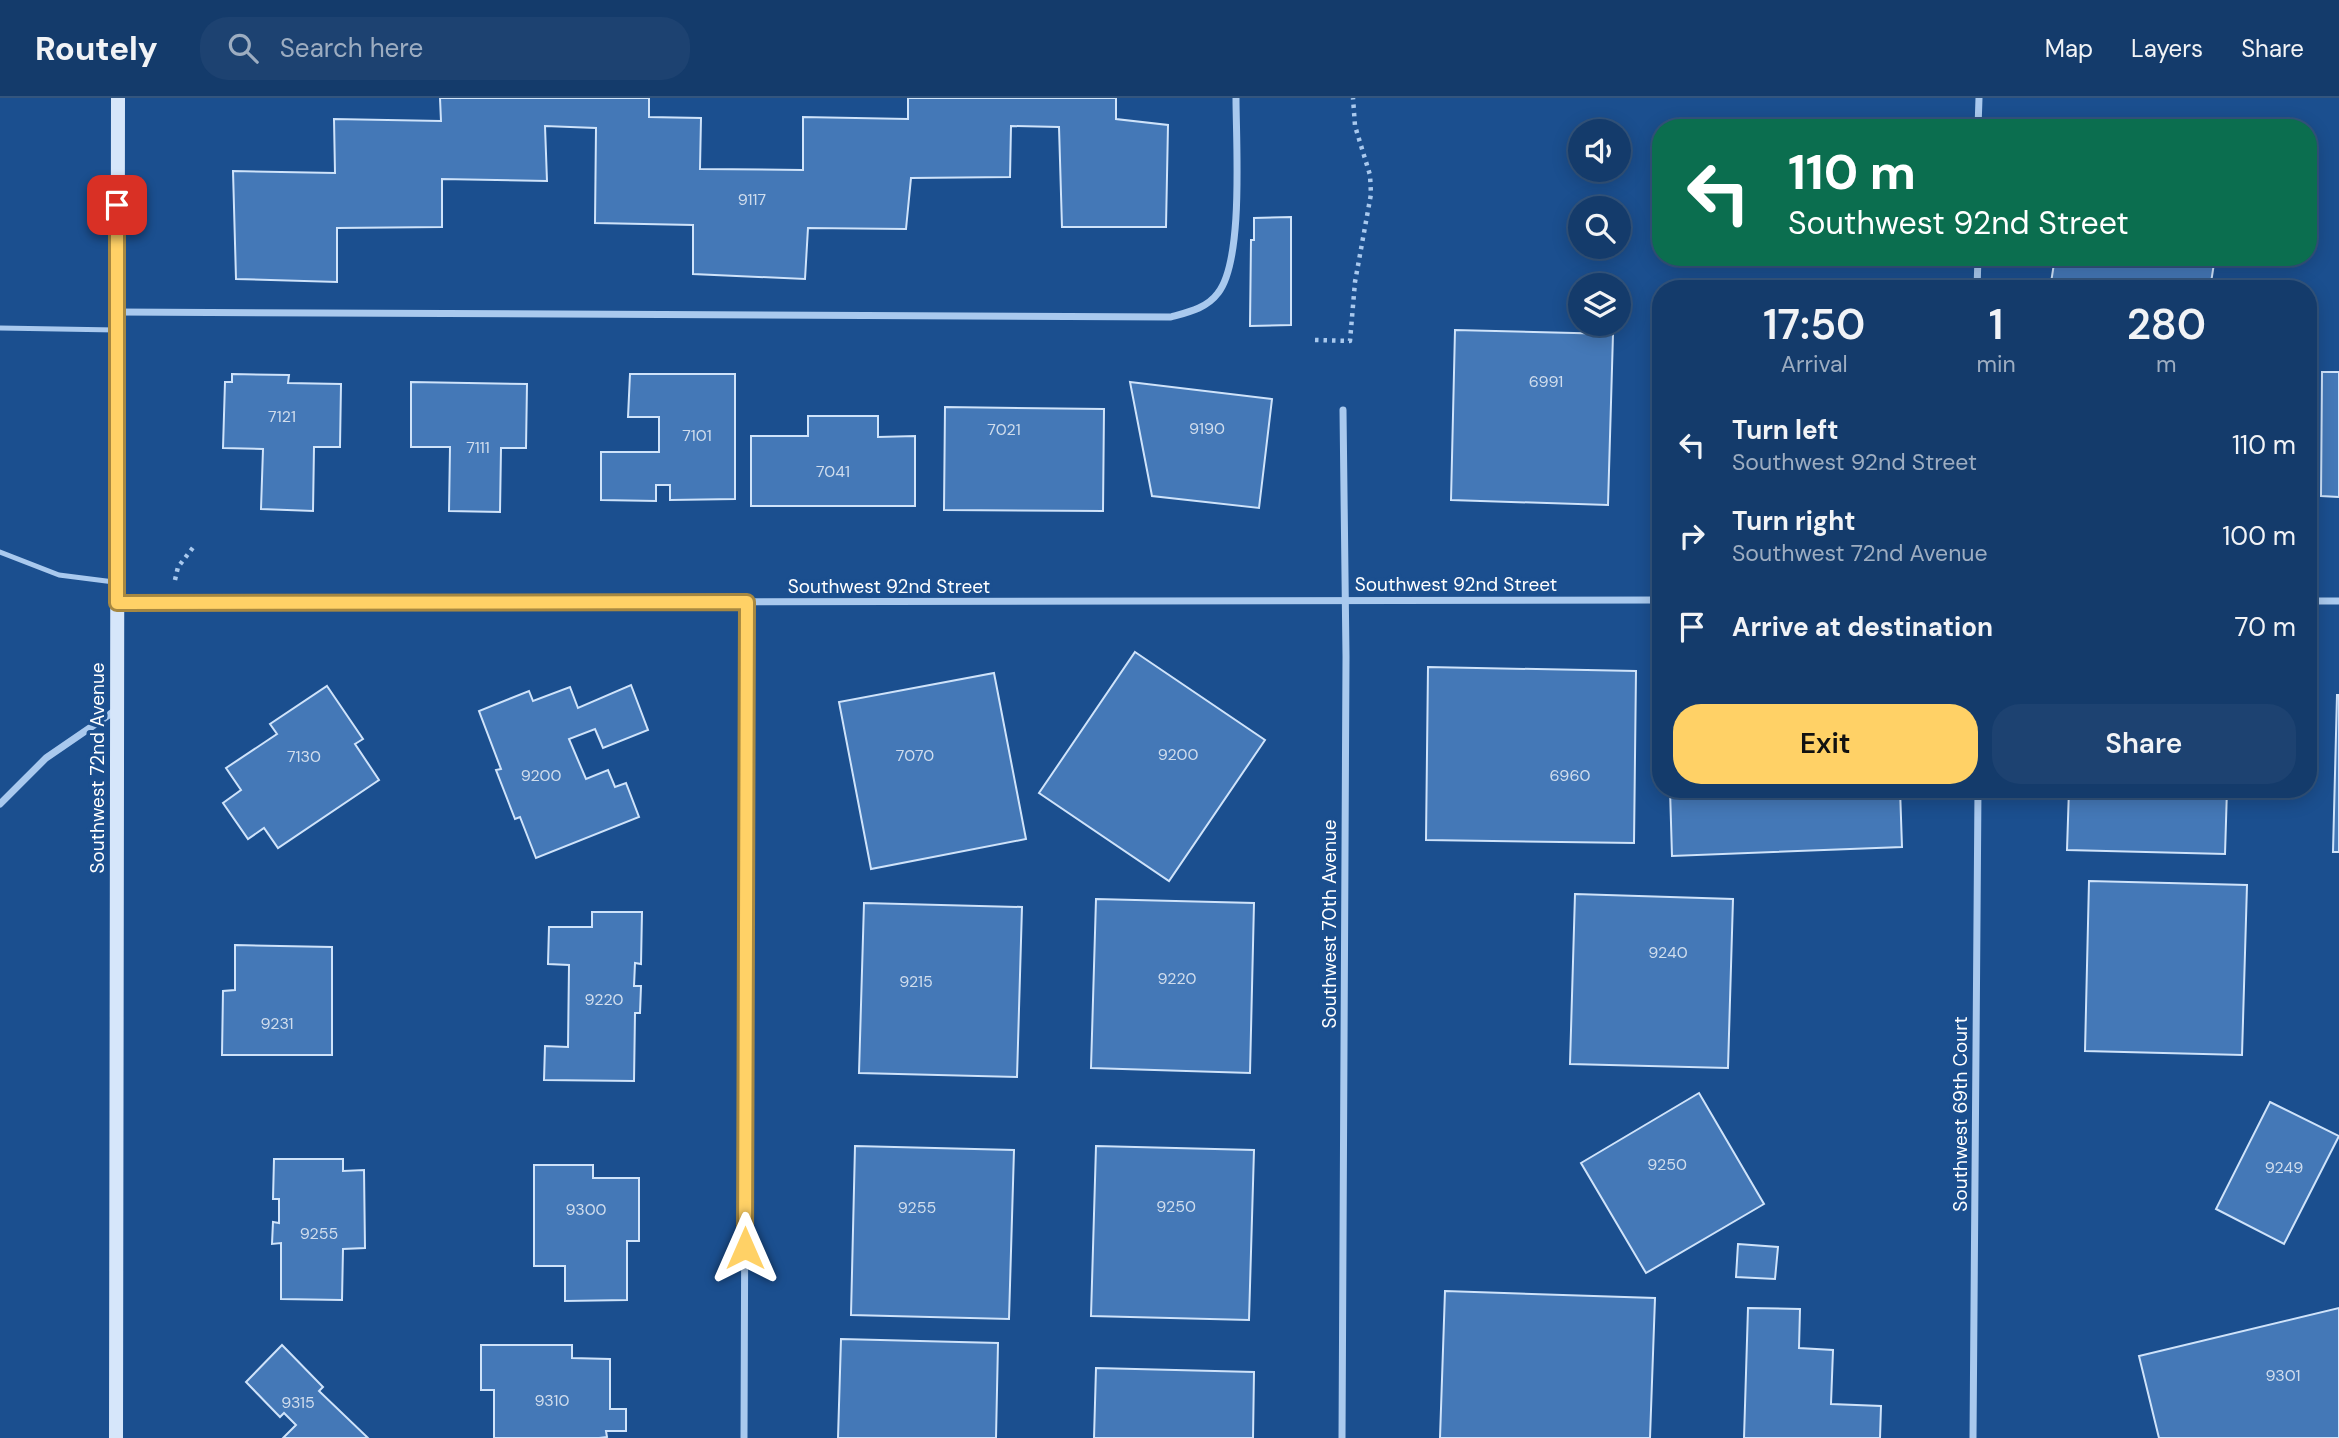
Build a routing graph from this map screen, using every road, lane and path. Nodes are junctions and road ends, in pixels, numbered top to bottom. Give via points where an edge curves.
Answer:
1 (118, 98) edge
2 (1236, 98) edge
3 (1353, 98) edge
4 (1979, 98) edge
5 (1978, 119) edge
6 (116, 312) junction
7 (0, 328) edge
8 (116, 330) junction
9 (1315, 340) dead end
10 (1343, 410) dead end
11 (195, 545) dead end
12 (0, 552) edge
13 (178, 566) dead end
14 (117, 583) junction
15 (1346, 599) junction
16 (1652, 600) edge
17 (2317, 601) edge
18 (2339, 601) edge
19 (747, 602) junction
20 (117, 603) junction
21 (116, 710) junction
22 (1978, 798) edge
23 (0, 804) edge
24 (116, 1438) edge
25 (744, 1438) edge
26 (1342, 1438) edge
27 (1973, 1438) edge

1 - 6 street, Southwest 72nd Avenue
2 - 6 street via 1234,243 1227,280 1217,295 1197,310 1171,317
3 - 9 path via 1371,194 1350,341
4 - 5 street
6 - 8 street, Southwest 72nd Avenue
7 - 8 lane
8 - 14 street, Southwest 72nd Avenue
10 - 15 street, Southwest 70th Avenue
11 - 13 path
12 - 14 lane via 60,575
14 - 20 street, Southwest 72nd Avenue
15 - 16 street, Southwest 92nd Street
15 - 19 street, Southwest 92nd Street
15 - 26 street, Southwest 70th Avenue
17 - 18 street
19 - 20 street, Southwest 92nd Street
19 - 25 street
20 - 21 street, Southwest 72nd Avenue
21 - 23 street via 46,758
21 - 24 street, Southwest 72nd Avenue
22 - 27 street, Southwest 69th Court

